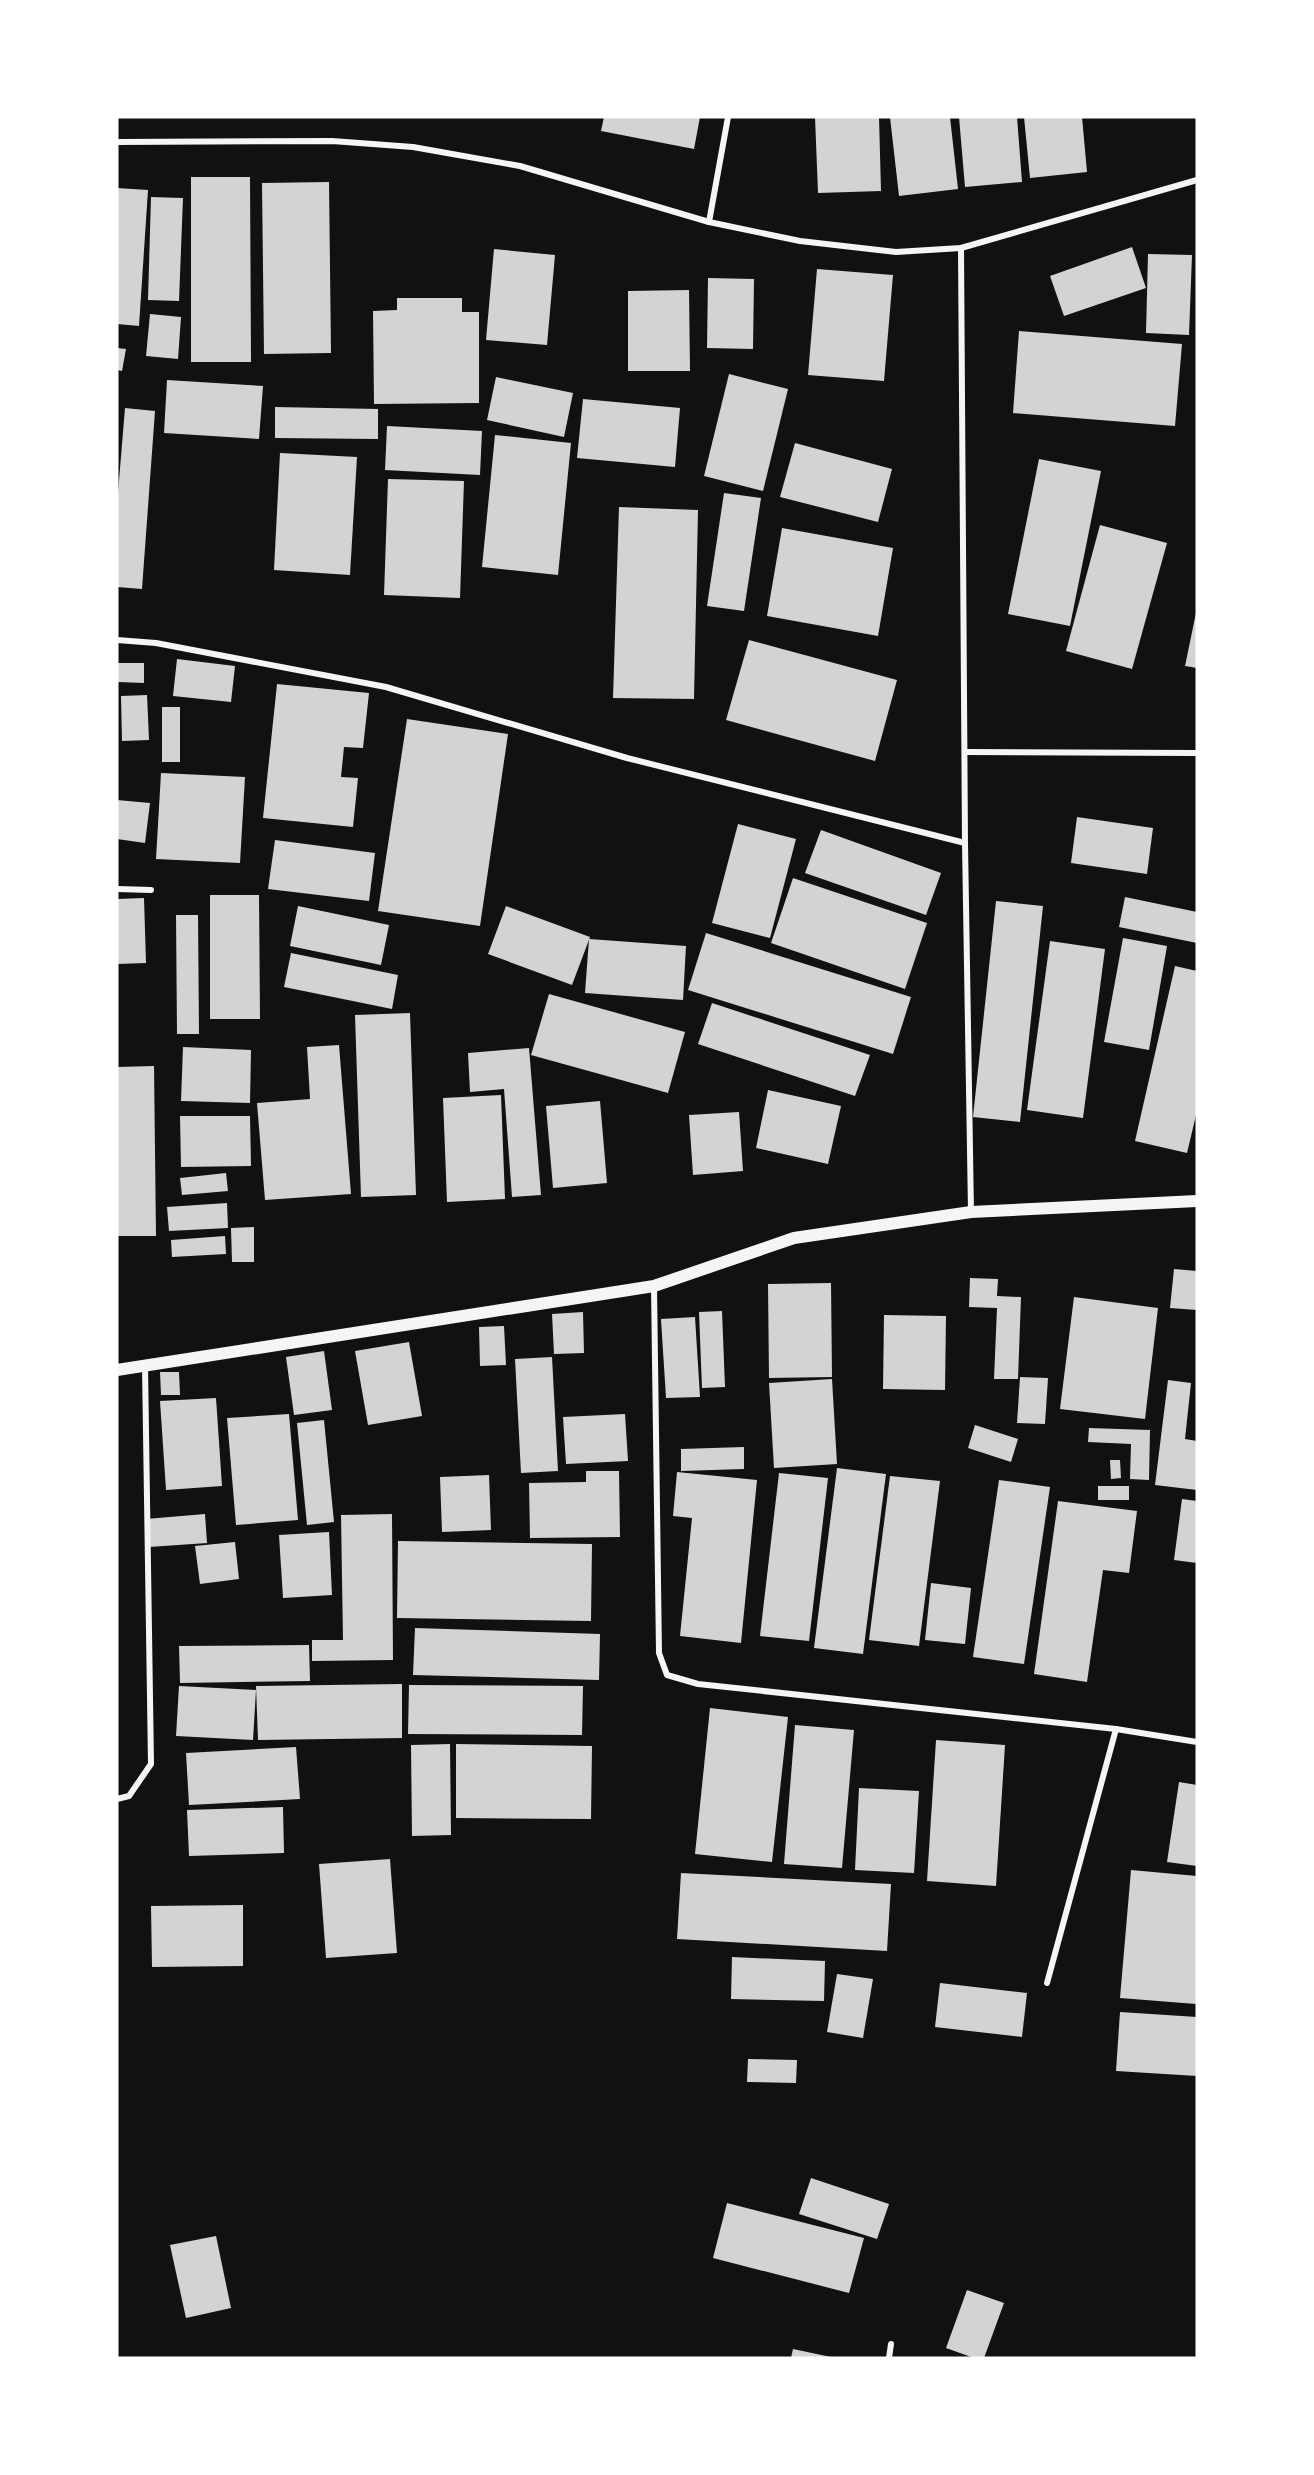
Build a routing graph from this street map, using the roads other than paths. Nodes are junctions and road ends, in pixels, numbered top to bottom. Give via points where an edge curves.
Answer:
1 (728, 117) edge
2 (117, 142) edge
3 (1197, 180) edge
4 (709, 222) junction
5 (961, 248) junction
6 (117, 640) edge
7 (966, 752) junction
8 (1197, 753) edge
9 (965, 843) junction
10 (117, 889) edge
11 (151, 890) dead end
12 (1197, 1201) edge
13 (971, 1212) junction
14 (654, 1286) junction
15 (145, 1365) junction
16 (117, 1370) edge
17 (1116, 1729) junction
18 (1197, 1742) edge
19 (117, 1799) edge
20 (1047, 1983) dead end
21 (891, 2344) dead end
22 (889, 2358) edge

1 - 4 street
2 - 4 street via 332,141 413,147 520,166
3 - 5 street
4 - 5 street via 800,241 896,252
5 - 7 street
6 - 9 street via 156,643 386,687 627,758
7 - 8 street
7 - 9 street
9 - 13 street
10 - 11 street
12 - 13 main road
13 - 14 main road via 794,1238
14 - 15 main road
14 - 17 street via 658,1653 667,1675 698,1684
15 - 16 main road
15 - 19 street via 151,1764 129,1796
17 - 18 street
17 - 20 street
21 - 22 street

